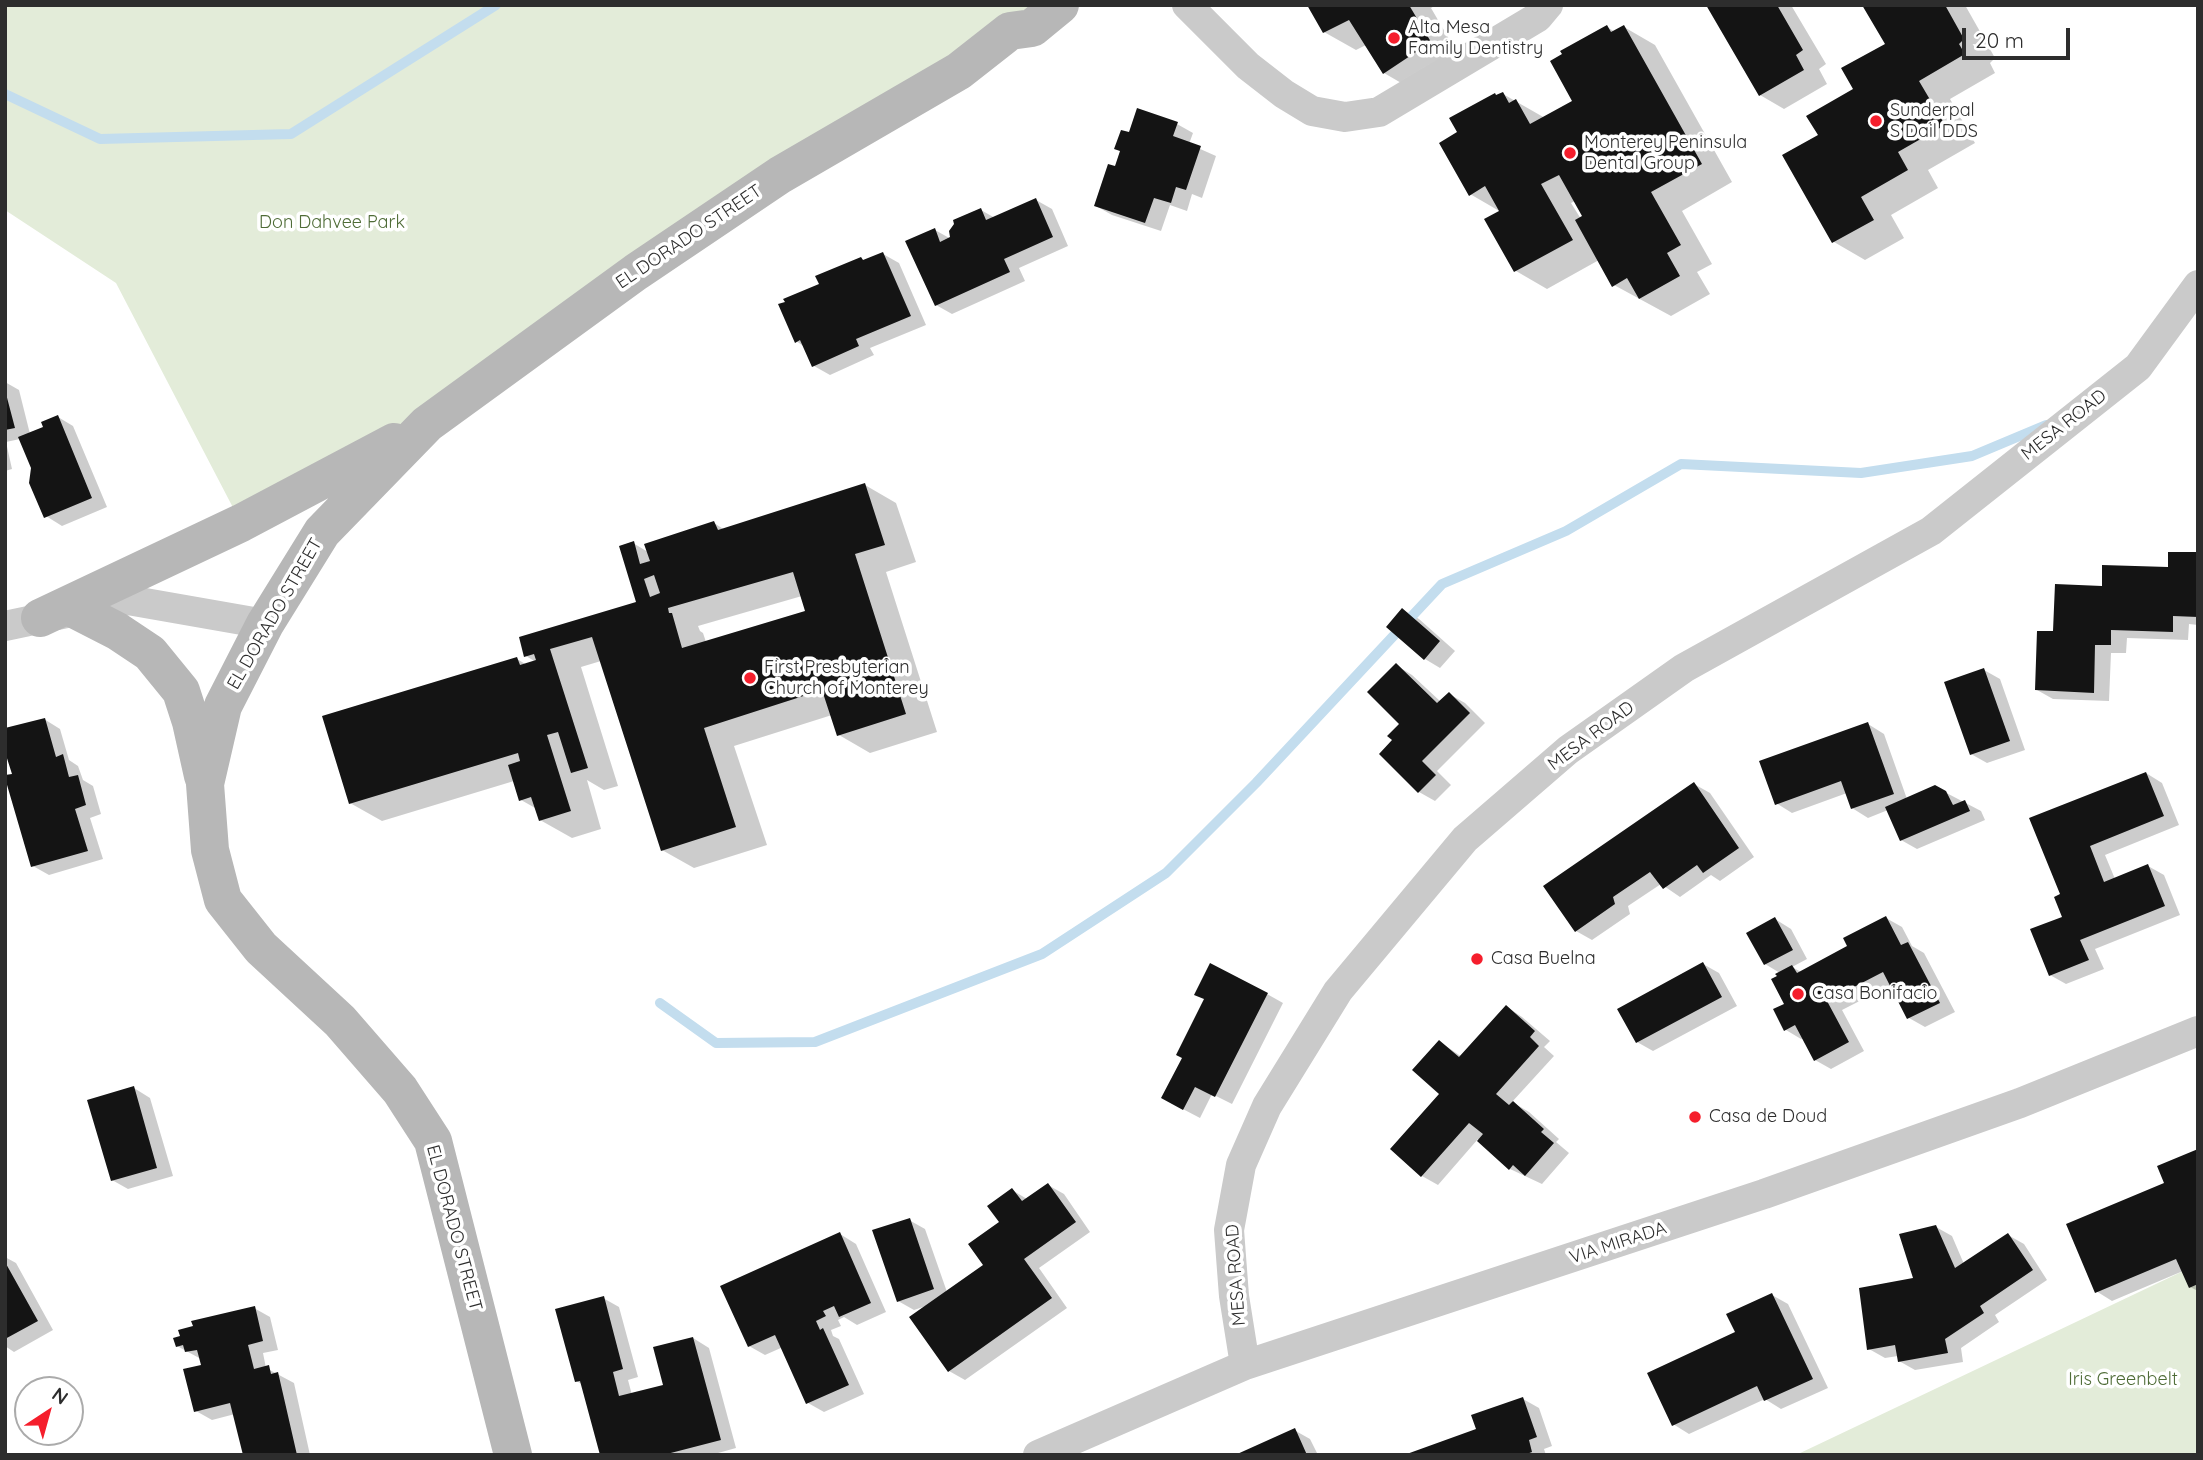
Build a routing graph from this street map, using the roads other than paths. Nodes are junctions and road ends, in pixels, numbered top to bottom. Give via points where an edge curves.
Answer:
1 (1060, 5) edge
2 (1187, 5) edge
3 (1548, 5) edge
4 (1013, 18) edge
5 (2198, 285) edge
6 (427, 425) junction
7 (76, 610) junction
8 (23, 622) edge
9 (265, 624) junction
10 (205, 784) junction
11 (2198, 1031) edge
12 (1245, 1365) junction
13 (513, 1455) edge
14 (1038, 1455) edge

1 - 4 street, EL DORADO STREET via 1032,28
2 - 3 street via 1248,66 1284,94 1312,111 1345,117 1378,111 1538,17
4 - 6 street, EL DORADO STREET via 959,72 780,174 636,272
5 - 12 street, MESA ROAD via 2138,367 1931,531 1684,668 1568,750 1465,839 1338,991 1267,1106 1241,1166 1229,1230
6 - 8 street via 241,523
6 - 9 street, EL DORADO STREET via 322,532
7 - 8 street
7 - 9 street via 128,600
7 - 10 street via 150,653 181,691
9 - 10 street, EL DORADO STREET via 223,706
10 - 13 street, EL DORADO STREET via 210,850 223,900 261,948 349,1031 400,1090 433,1141
11 - 12 street, VIA MIRADA via 2020,1103 1765,1194
12 - 14 street, VIA MIRADA

